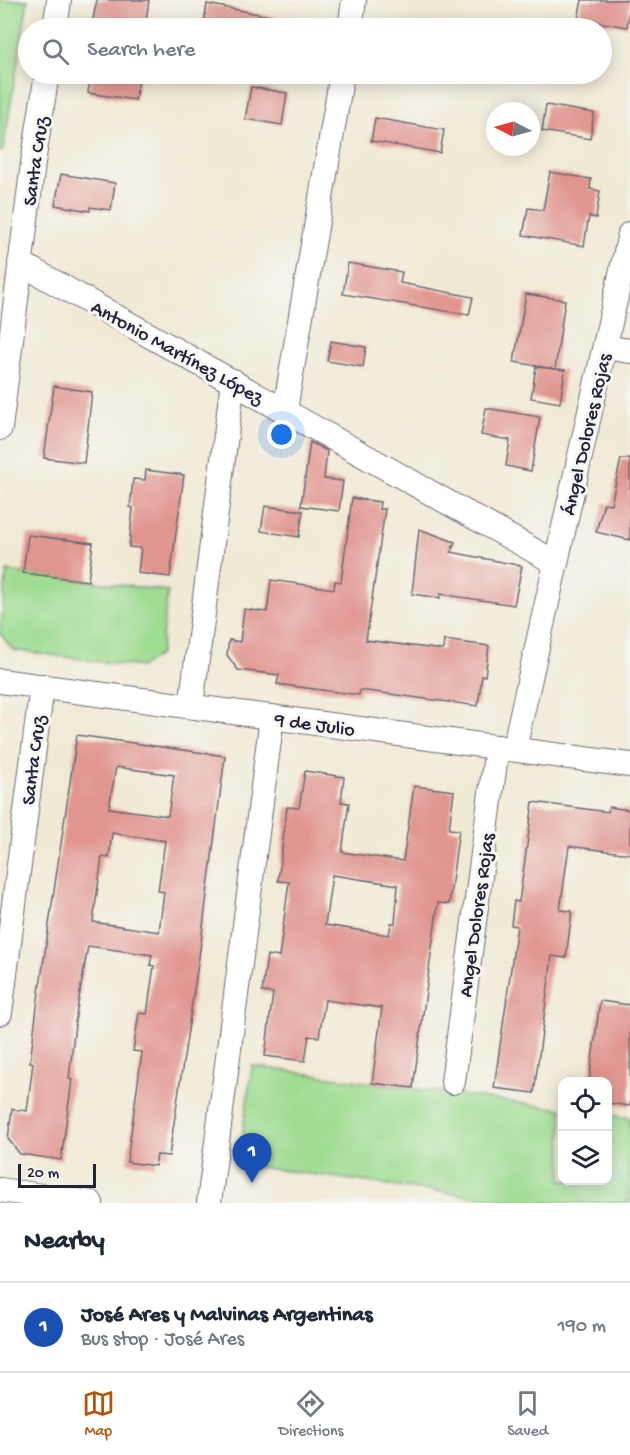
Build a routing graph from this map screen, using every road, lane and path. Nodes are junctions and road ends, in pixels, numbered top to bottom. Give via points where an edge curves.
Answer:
1 (59, 0) edge
2 (354, 0) edge
3 (56, 18) edge
4 (351, 18) edge
5 (45, 84) edge
6 (340, 84) edge
7 (630, 234) edge
8 (20, 263) junction
9 (605, 347) junction
10 (630, 351) edge
11 (233, 381) junction
12 (285, 410) junction
13 (0, 428) edge
14 (564, 528) joint
15 (556, 563) junction
16 (0, 681) edge
17 (42, 686) junction
18 (191, 706) junction
19 (272, 717) junction
20 (506, 748) junction
21 (630, 765) edge
22 (5, 940) edge
23 (0, 1013) edge
24 (453, 1082) dead end
25 (2, 1195) edge
26 (91, 1203) edge
27 (209, 1203) edge

1 - 3 street
2 - 4 street
5 - 8 street, Santa Cruz
6 - 12 street
7 - 9 street, Ángel Dolores Rojas
8 - 11 street, Antonio Martínez López
8 - 13 street, Santa Cruz
9 - 10 street
9 - 14 street, Ángel Dolores Rojas
11 - 12 street, Antonio Martínez López
11 - 18 street
12 - 15 street, Antonio Martínez López
14 - 15 street, Angel Dolores Rojas
15 - 20 street, Angel Dolores Rojas
16 - 17 street, 9 de Julio
17 - 18 street, 9 de Julio
17 - 22 street, Santa Cruz
18 - 19 street, 9 de Julio
19 - 20 street, 9 de Julio
19 - 27 street
20 - 21 street, 9 de Julio
20 - 24 street, Angel Dolores Rojas
22 - 23 street, Santa Cruz
25 - 26 street

